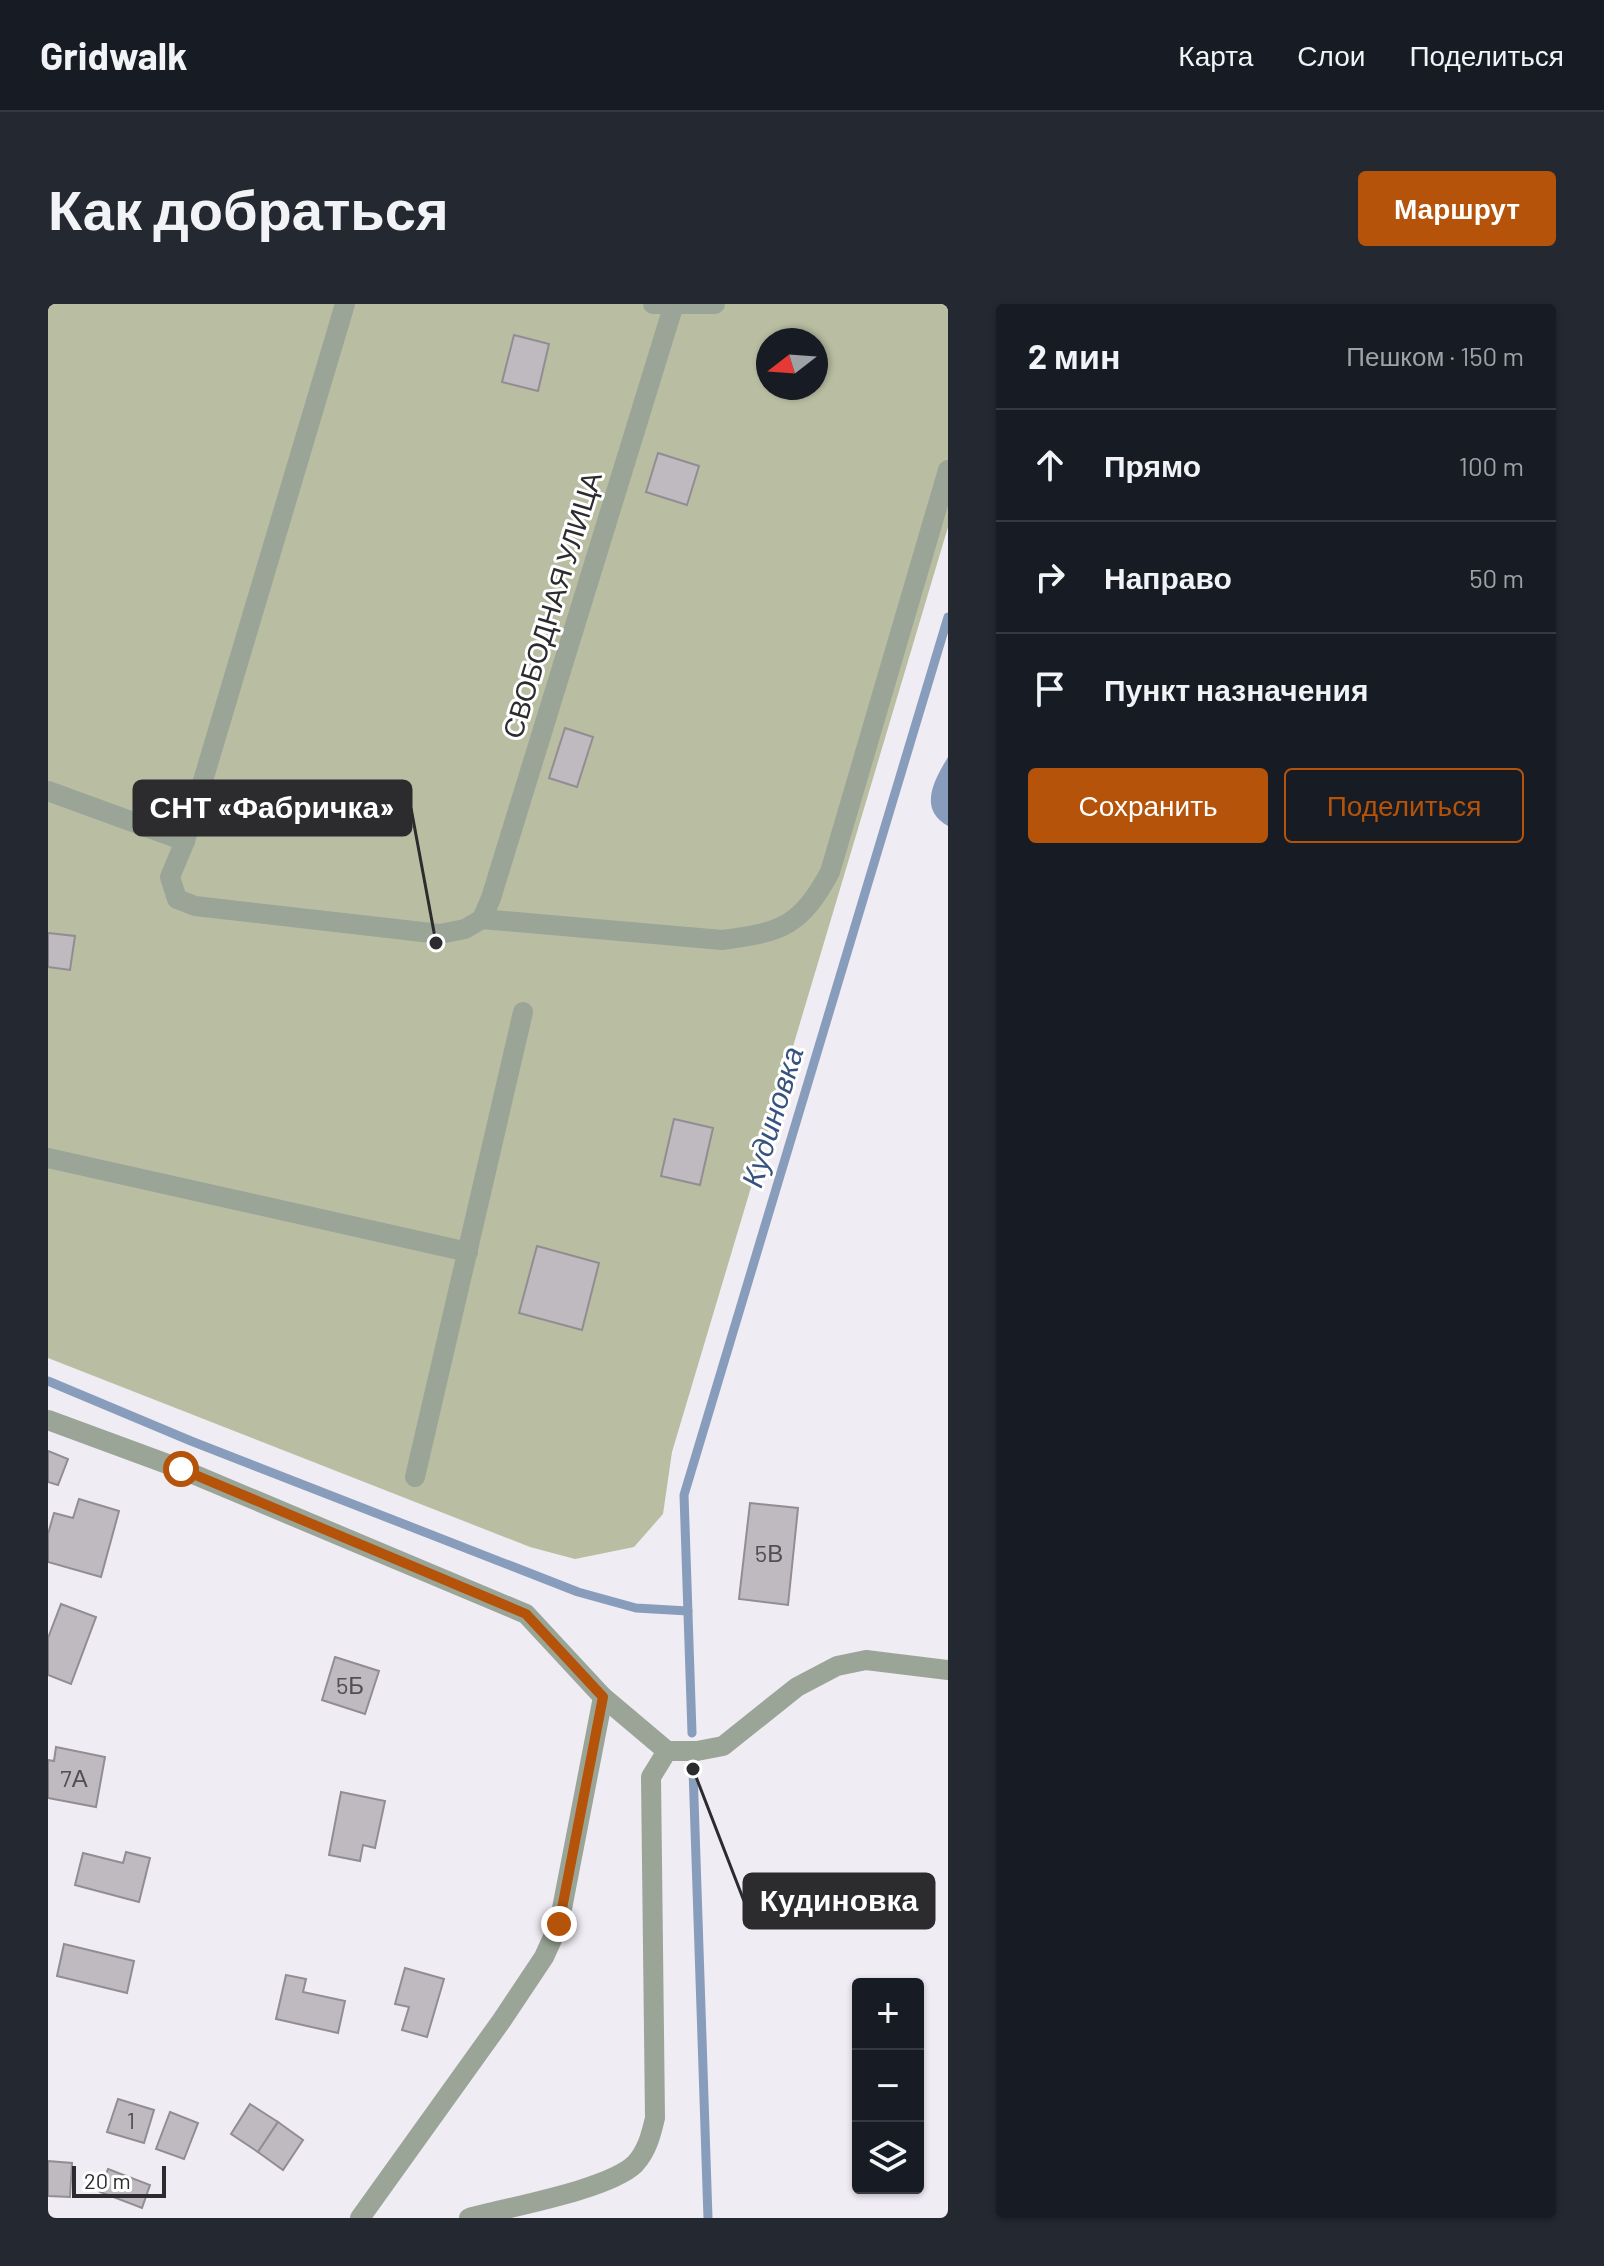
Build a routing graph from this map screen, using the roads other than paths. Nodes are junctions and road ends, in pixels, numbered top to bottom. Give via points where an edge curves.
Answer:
1 (345, 304) edge
2 (715, 304) edge
3 (667, 305) edge
4 (948, 470) edge
5 (48, 791) edge
6 (185, 841) junction
7 (482, 919) junction
8 (523, 1012) dead end
9 (48, 1158) edge
10 (468, 1252) junction
11 (48, 1420) edge
12 (415, 1477) dead end
13 (948, 1670) edge
14 (603, 1697) junction
15 (667, 1751) junction
16 (360, 2218) edge
17 (469, 2218) edge

1 - 6 street
2 - 3 street
3 - 7 street, СВОБОДНАЯ УЛИЦА
4 - 7 street via 830,872 812,906 785,927 722,940
5 - 6 street
6 - 7 street via 170,877 177,899 195,906 440,934
8 - 10 street
9 - 10 street
10 - 12 street
11 - 14 street via 181,1469 526,1614
13 - 15 street via 866,1660 837,1666 797,1687 723,1746
14 - 15 street
14 - 16 street via 559,1924 549,1946
15 - 17 street via 651,1777 655,2118 648,2145 635,2163 612,2179

